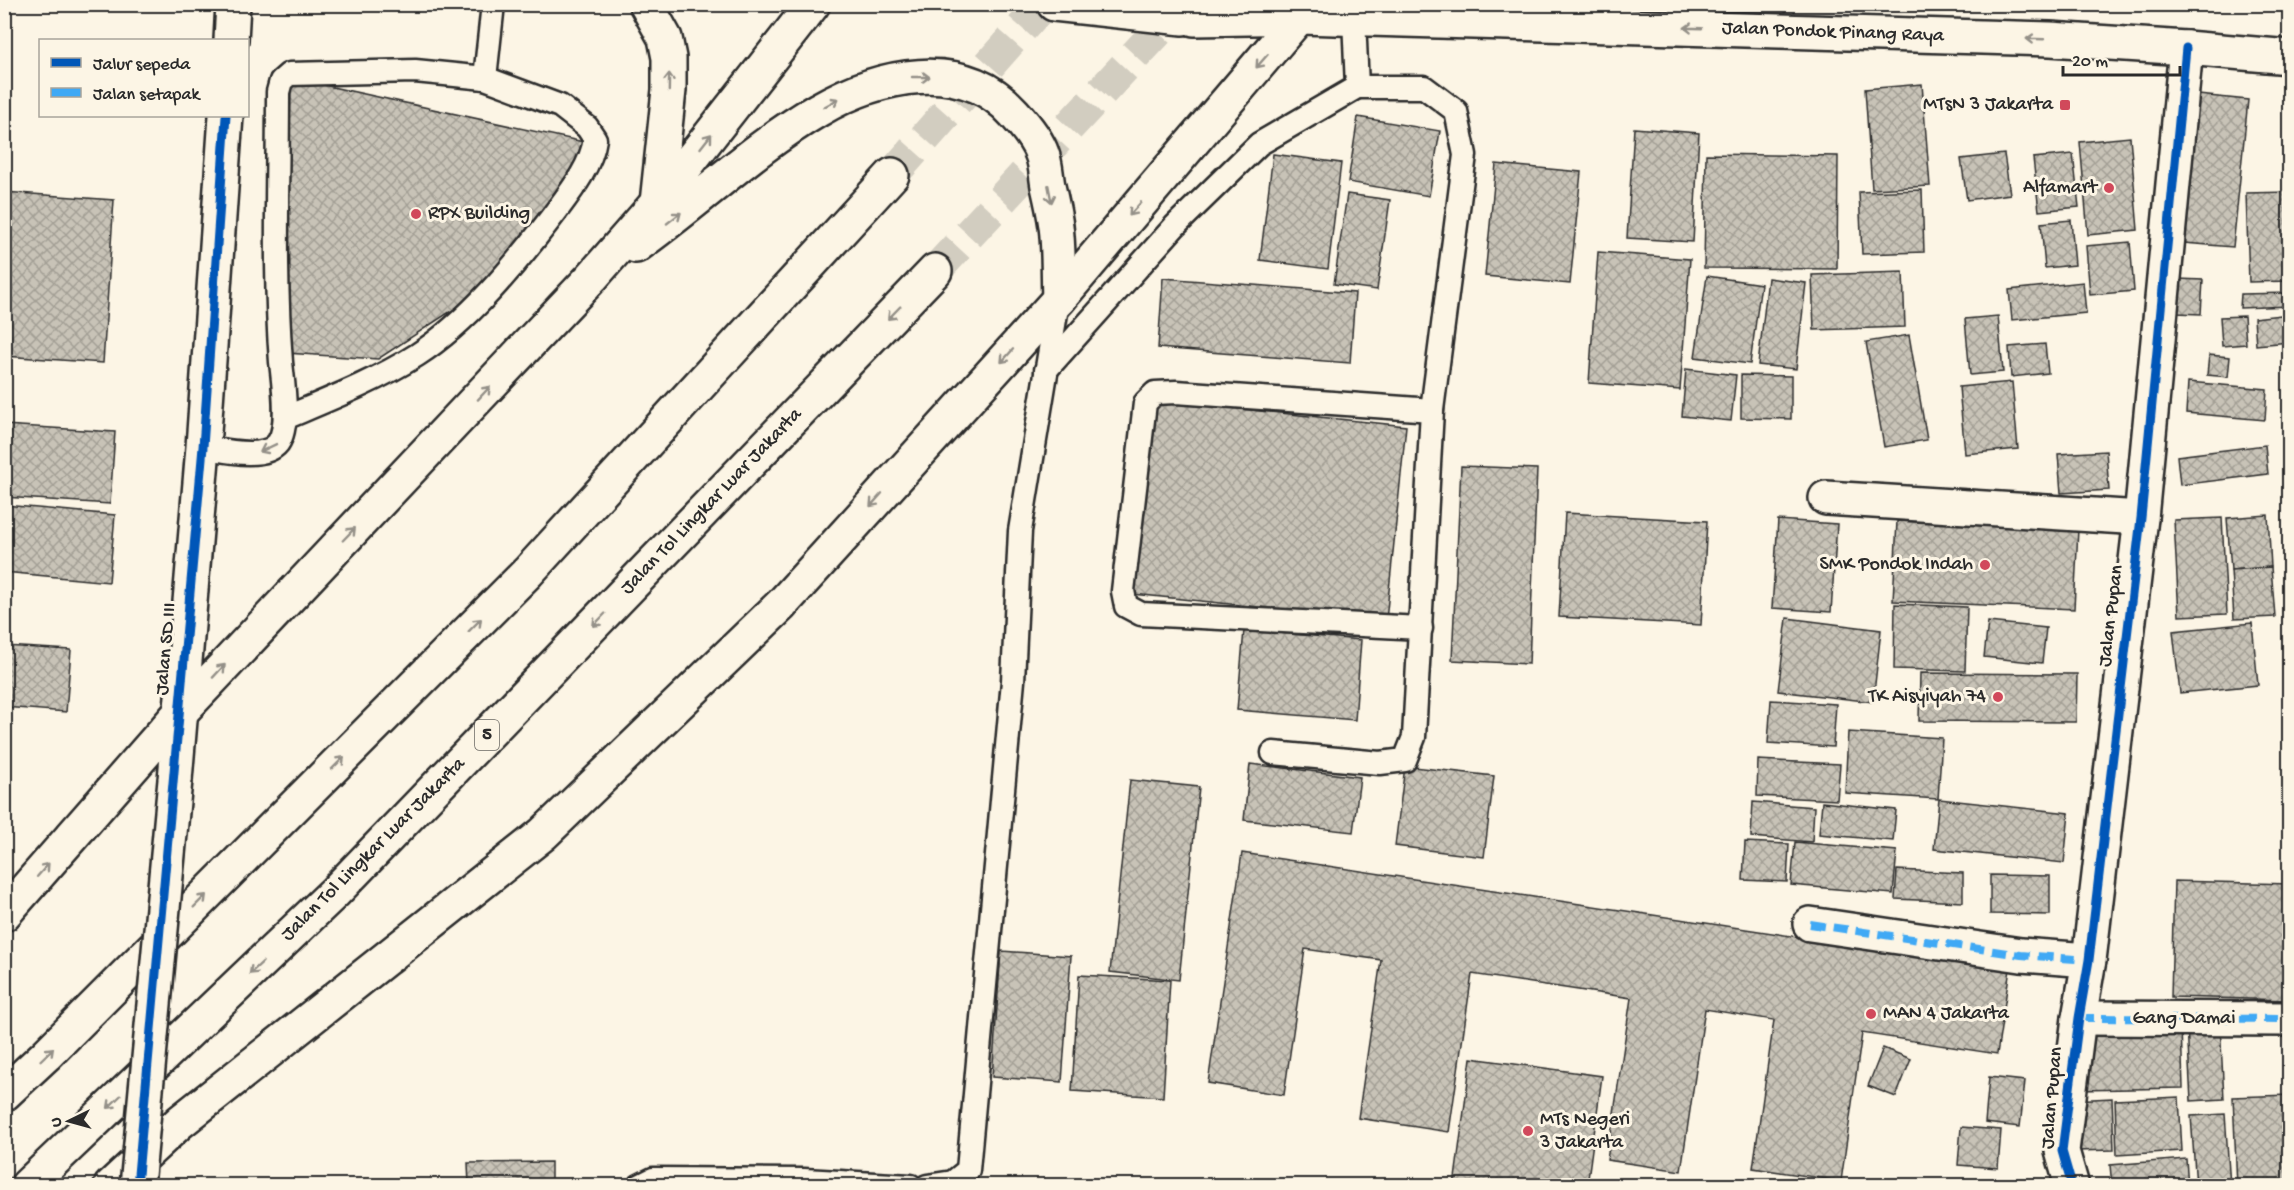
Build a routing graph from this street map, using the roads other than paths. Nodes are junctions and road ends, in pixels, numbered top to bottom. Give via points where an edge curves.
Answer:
1 (233, 4) edge
2 (493, 4) edge
3 (646, 4) edge
4 (813, 4) edge
5 (1054, 4) edge
6 (1151, 4) edge
7 (1305, 11) edge
8 (1354, 18) junction
9 (1194, 19) junction
10 (231, 39) edge
11 (2186, 48) junction
12 (2289, 57) edge
13 (485, 78) junction
14 (1357, 87) junction
15 (226, 117) edge
16 (892, 174) tunnel mouth
17 (657, 203) junction
18 (935, 271) tunnel mouth
19 (592, 277) junction
20 (1059, 298) junction
21 (1046, 371) junction
22 (1432, 410) junction
23 (285, 418) junction
24 (203, 447) junction
25 (1826, 498) dead end
26 (2141, 518) junction
27 (1421, 628) junction
28 (179, 714) junction
29 (1273, 753) dead end
30 (4, 914) edge
31 (1810, 924) dead end
32 (2089, 960) junction
33 (2079, 1018) junction
34 (2289, 1019) edge
35 (4, 1094) edge
36 (954, 1184) edge
37 (27, 1185) edge
38 (111, 1185) edge
39 (137, 1185) edge
40 (639, 1185) edge
41 (911, 1185) edge
42 (927, 1185) edge
43 (2072, 1185) edge

1 - 10 main road
2 - 13 lane
17 -> 3 main road via 669,58 665,38
17 -> 4 main road
5 - 9 main road, Jalan Pondok Pinang Raya
6 - 9 main road
7 - 8 main road, Jalan Pondok Pinang Raya
7 - 9 main road, Jalan Pondok Pinang Raya
7 -> 20 main road
11 -> 8 main road, Jalan Pondok Pinang Raya via 2039,39
8 - 14 lane
11 - 12 main road, Jalan Pondok Pinang Raya
11 - 26 main road, Jalan Pupan
13 - 23 lane via 414,71 289,74 281,81 277,310
13 - 23 lane via 560,106 591,133 595,139 593,154 530,245 494,287 452,326 392,370
14 - 21 lane via 1259,144 1175,226
14 - 22 lane via 1424,87 1456,111 1465,155
15 - 24 main road, Jalan SD III
35 -> 16 main road via 528,572
17 - 19 main road
18 -> 37 main road, Jalan Tol Lingkar Luar Jakarta / 5 via 335,892
19 -> 20 main road via 816,111 863,87 902,77 944,77 973,83 1002,99 1027,127 1042,154 1056,227
28 -> 19 main road
20 - 21 lane
20 -> 38 main road via 781,605 543,834 180,1122
21 - 36 lane via 1020,531 1013,681 968,1170
22 - 27 lane
22 - 27 lane via 1155,393 1145,403 1123,591 1126,606 1141,614
23 -> 24 lane via 278,443 267,450 253,453
24 - 28 main road, Jalan SD III
25 - 26 main road
26 - 32 main road, Jalan Pupan
27 - 29 lane via 1414,737 1405,760 1380,763
30 -> 28 main road
28 - 39 main road, Jalan SD III, bridge
31 - 32 main road via 2021,955
32 - 33 main road, Jalan Pupan
33 - 34 main road, Gang Damai
33 - 43 main road, Jalan Pupan via 2062,1151
36 - 42 lane
40 - 41 lane via 653,1179

